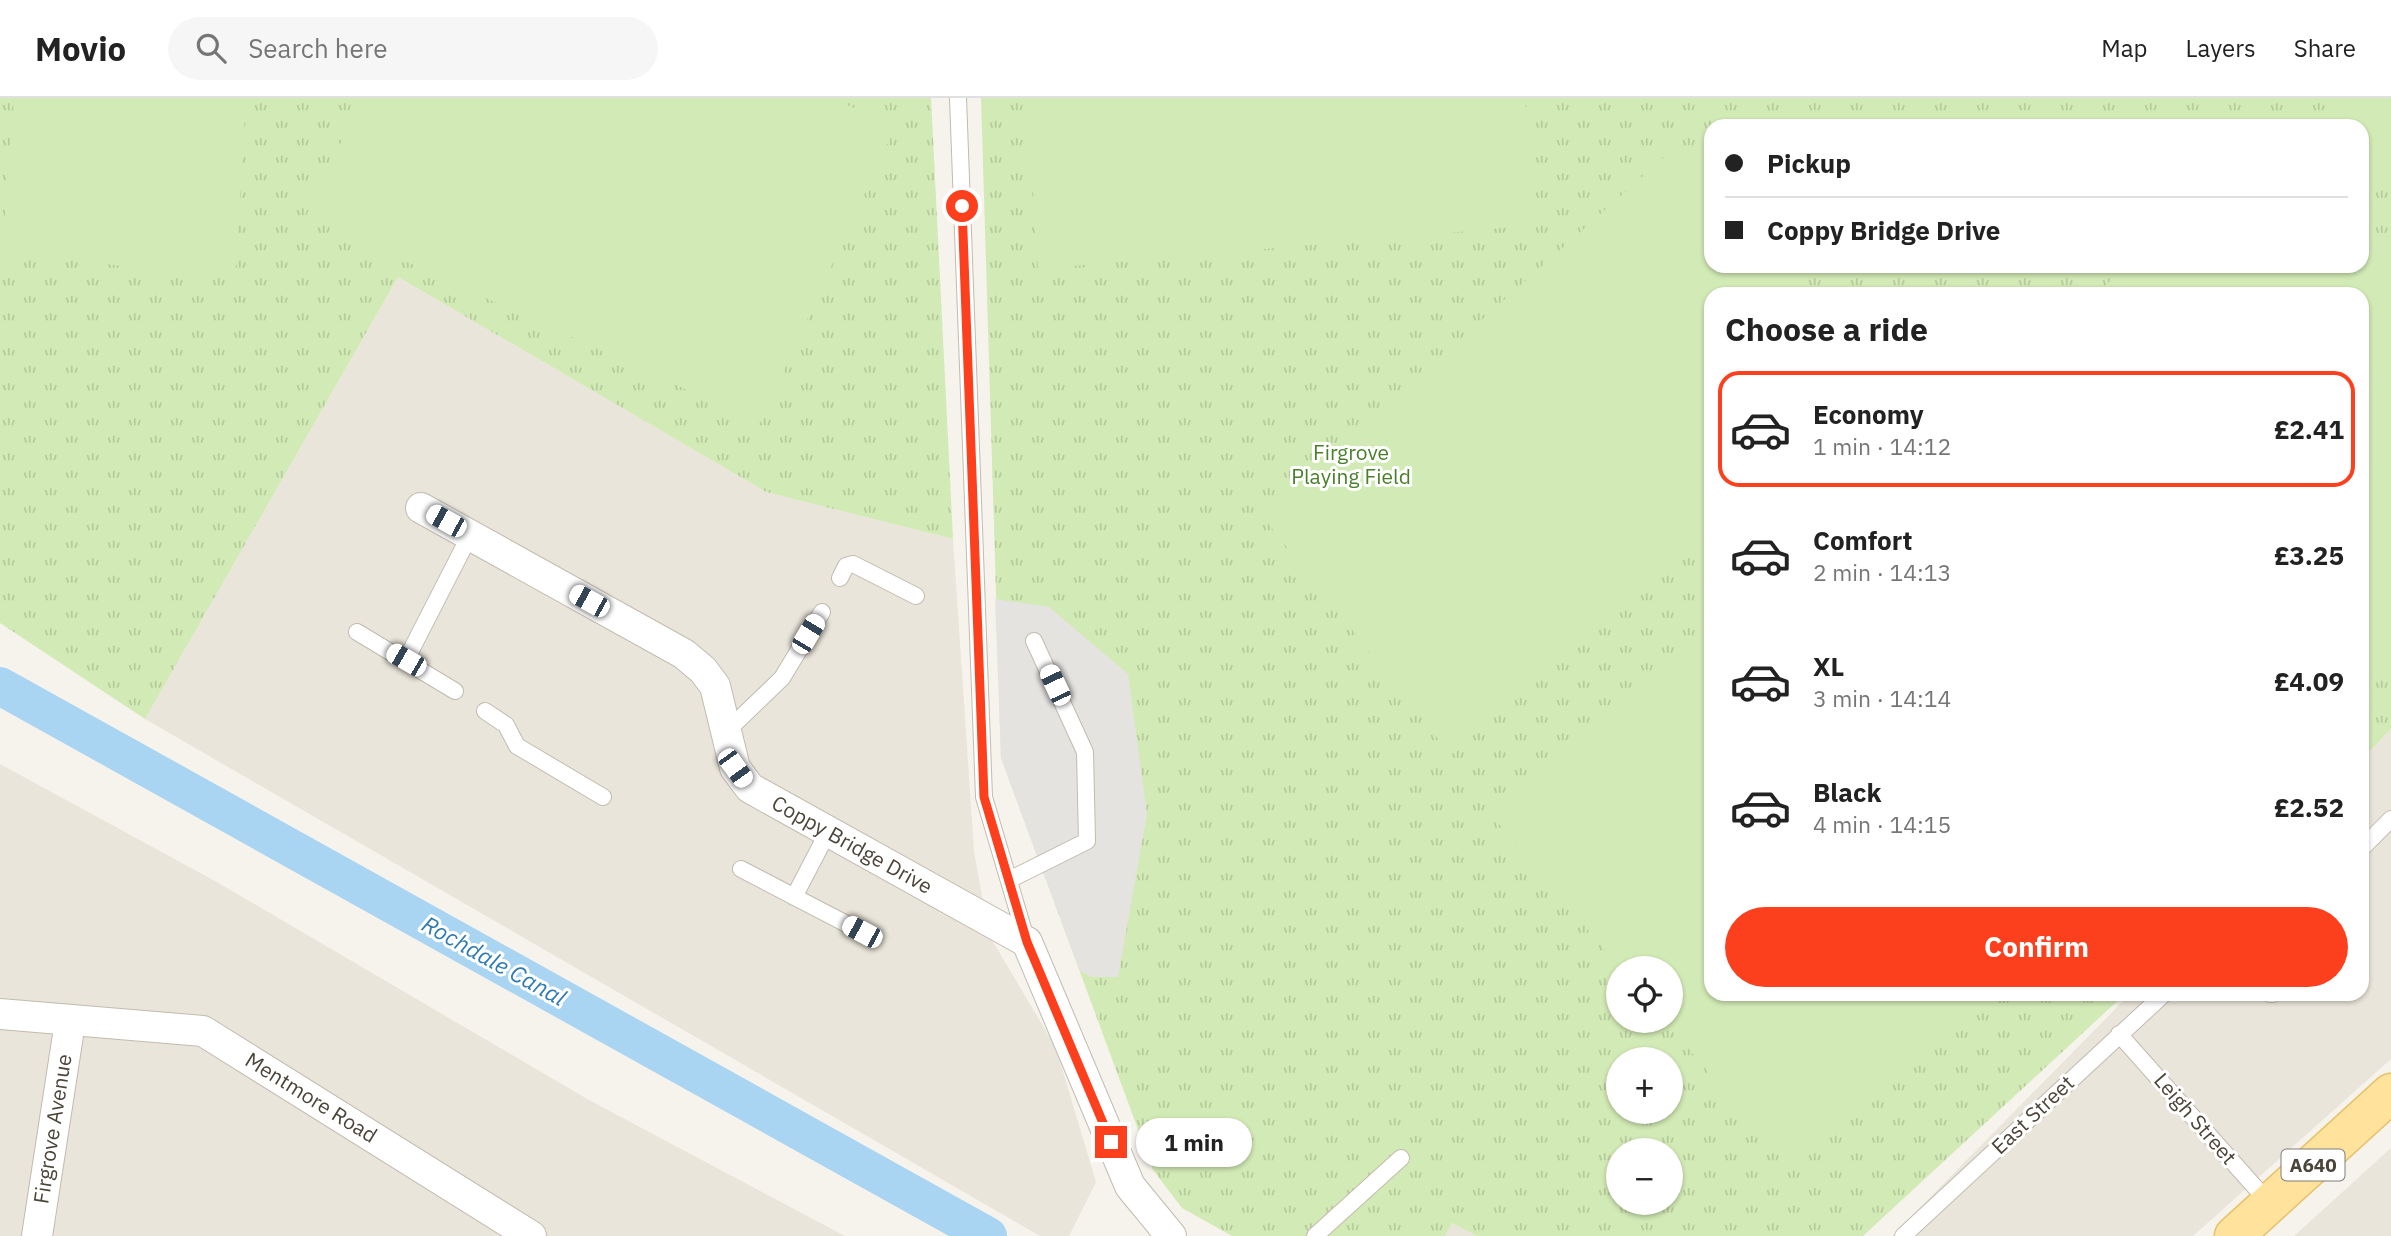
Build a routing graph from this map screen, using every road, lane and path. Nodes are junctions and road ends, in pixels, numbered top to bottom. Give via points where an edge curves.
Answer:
1 (958, 98) edge
2 (421, 508) dead end
3 (470, 535) junction
4 (840, 578) dead end
5 (916, 596) dead end
6 (822, 612) dead end
7 (357, 632) dead end
8 (1034, 641) dead end
9 (406, 660) junction
10 (455, 691) dead end
11 (485, 711) dead end
12 (727, 731) junction
13 (603, 797) dead end
14 (2391, 819) edge
15 (829, 831) junction
16 (2369, 841) edge
17 (741, 869) dead end
18 (1009, 880) junction
19 (794, 897) junction
20 (862, 932) dead end
21 (1027, 942) junction
22 (2156, 1001) edge
23 (0, 1014) edge
24 (70, 1022) junction
25 (2119, 1034) junction
26 (2391, 1093) edge
27 (1401, 1158) dead end
28 (2270, 1204) junction
29 (37, 1236) edge
30 (531, 1236) edge
31 (1171, 1236) edge
32 (1315, 1236) edge
33 (1903, 1236) edge
34 (2234, 1236) edge

1 - 18 lane via 984,797
2 - 3 street, Coppy Bridge Drive
3 - 9 lane
3 - 12 street, Coppy Bridge Drive via 684,654 715,686
4 - 5 lane via 846,566 853,564
6 - 12 lane via 782,678
7 - 9 lane
8 - 18 lane via 1085,752 1087,841
9 - 10 lane
11 - 13 lane via 506,725 517,746
12 - 15 street, Coppy Bridge Drive via 735,768 750,788
14 - 16 lane
15 - 19 lane
15 - 21 street, Coppy Bridge Drive
17 - 19 lane
18 - 21 lane
19 - 20 lane
21 - 31 street via 1130,1186
22 - 25 lane, East Street
23 - 24 street, Mentmore Road
24 - 29 street, Firgrove Avenue
24 - 30 street, Mentmore Road via 203,1031
25 - 28 lane, Leigh Street
25 - 33 lane, East Street
26 - 28 main road, A640
27 - 32 lane
28 - 34 main road, A640

